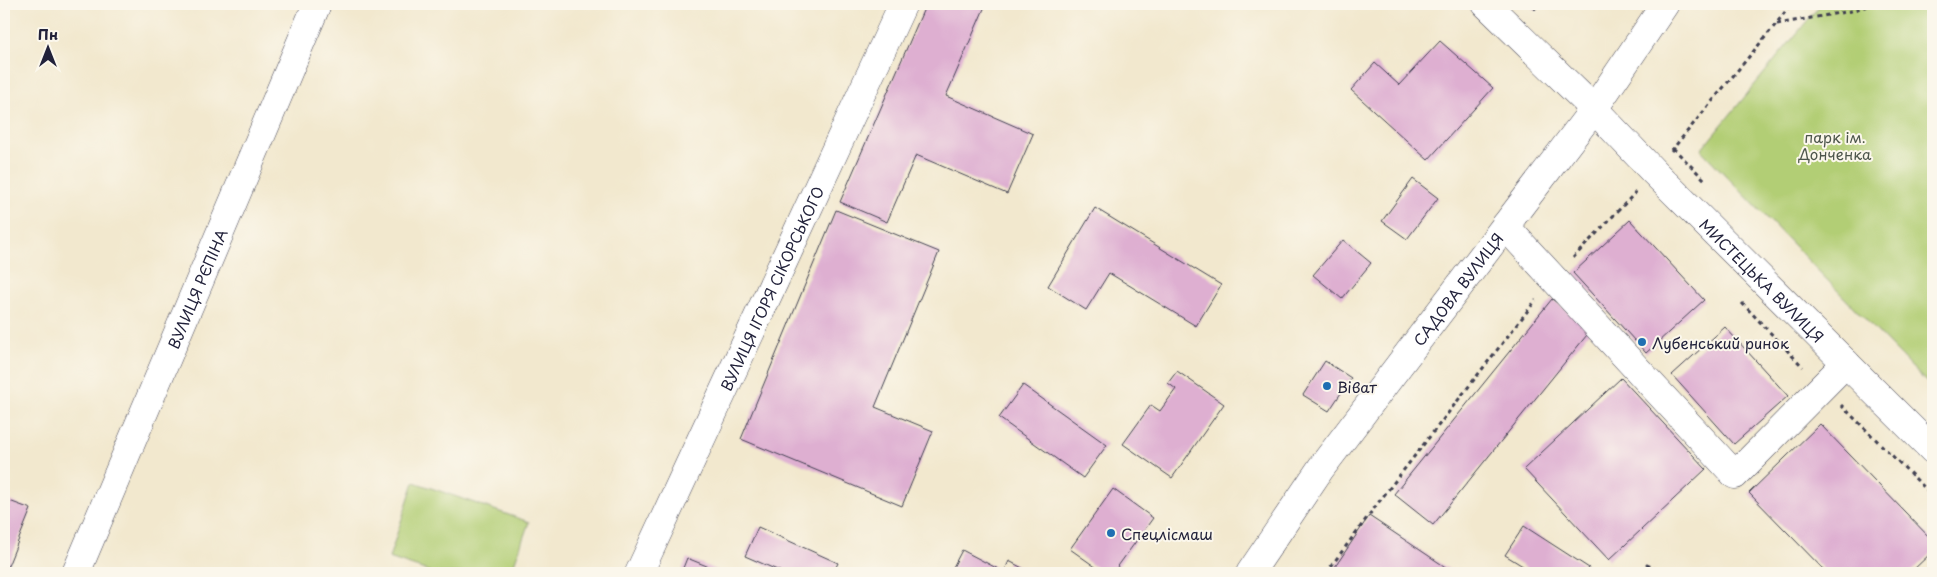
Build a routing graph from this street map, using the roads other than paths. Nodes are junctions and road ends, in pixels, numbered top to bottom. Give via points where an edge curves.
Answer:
1 (317, 4) edge
2 (903, 4) edge
3 (1486, 4) edge
4 (1665, 4) edge
5 (1594, 109) junction
6 (1505, 226) junction
7 (1846, 363) junction
8 (1933, 450) edge
9 (76, 573) edge
10 (639, 573) edge
11 (1250, 573) edge

1 - 9 street, ВУЛИЦЯ РЄПІНА
2 - 10 street, ВУЛИЦЯ ІГОРЯ СІКОРСЬКОГО
3 - 5 street, МИСТЕЦЬКА ВУЛИЦЯ
4 - 5 street, САДОВА ВУЛИЦЯ
5 - 6 street, САДОВА ВУЛИЦЯ
5 - 7 street, МИСТЕЦЬКА ВУЛИЦЯ
6 - 7 street via 1735,475
6 - 11 street, САДОВА ВУЛИЦЯ via 1320,468
7 - 8 street, МИСТЕЦЬКА ВУЛИЦЯ

